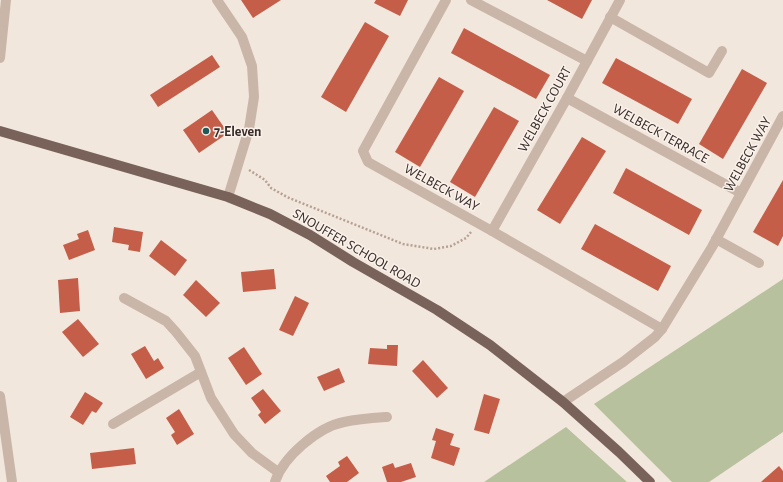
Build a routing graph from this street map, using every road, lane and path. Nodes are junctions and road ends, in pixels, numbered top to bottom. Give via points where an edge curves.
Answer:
1 (6, 0) edge
2 (217, 0) edge
3 (446, 0) edge
4 (471, 0) edge
5 (620, 0) edge
6 (610, 18) junction
7 (722, 51) dead end
8 (0, 58) edge
9 (587, 61) junction
10 (567, 98) junction
11 (783, 116) edge
12 (0, 131) edge
13 (250, 170) dead end
14 (741, 193) junction
15 (228, 197) junction
16 (479, 224) junction
17 (492, 231) junction
18 (716, 239) junction
19 (759, 264) dead end
20 (124, 298) dead end
21 (662, 329) junction
22 (201, 372) junction
23 (0, 396) edge
24 (563, 402) junction
25 (387, 417) dead end
26 (112, 424) dead end
27 (276, 477) edge
28 (12, 482) edge
29 (650, 482) edge

1 - 8 street
2 - 15 street via 242,37 252,66 254,97 249,129
3 - 16 street, WELBECK WAY via 363,151 368,162
4 - 9 street
5 - 6 street, WELBECK COURT
6 - 7 street via 709,73
6 - 9 street, WELBECK COURT
9 - 10 street, WELBECK COURT
10 - 14 street, WELBECK TERRACE
10 - 17 street, WELBECK COURT
11 - 14 street, WELBECK WAY
12 - 15 main road, SNOUFFER SCHOOL ROAD
13 - 16 path via 265,180 271,188 287,197 404,244 434,249 451,246 466,238
14 - 18 street, WELBECK WAY
15 - 24 main road, SNOUFFER SCHOOL ROAD via 270,214 310,235 437,310 490,345
16 - 17 street, WELBECK WAY
17 - 21 street, WELBECK WAY
18 - 19 street
18 - 21 street, WELBECK WAY
20 - 22 street via 166,321 195,356
21 - 24 street, WELBECK WAY via 623,362
22 - 26 street
22 - 27 street via 211,398 234,434
23 - 28 street
24 - 29 main road, SNOUFFER SCHOOL ROAD
25 - 27 street via 343,422 326,428 300,446

